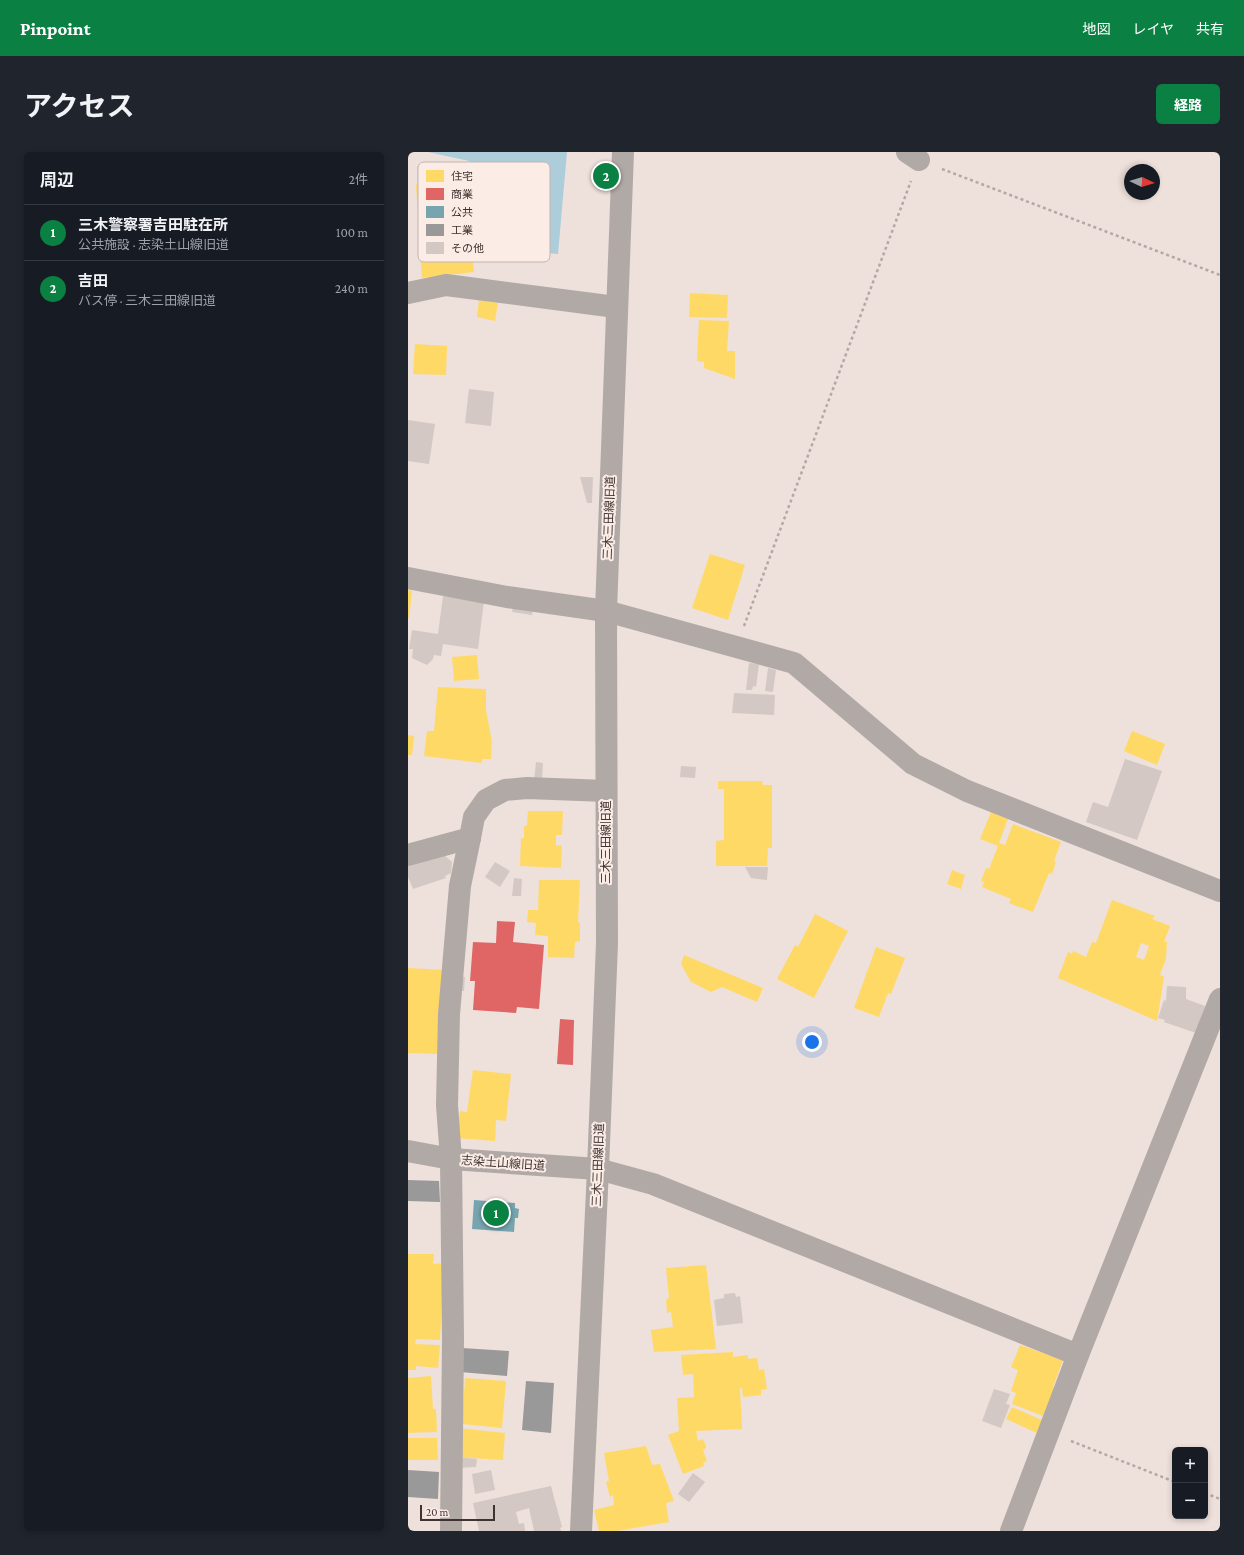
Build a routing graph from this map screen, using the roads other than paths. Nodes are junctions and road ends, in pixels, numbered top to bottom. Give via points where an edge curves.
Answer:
1 (622, 152) edge
2 (408, 293) edge
3 (616, 308) junction
4 (408, 578) edge
5 (606, 611) junction
6 (606, 791) junction
7 (470, 838) junction
8 (408, 855) edge
9 (1220, 890) edge
10 (1220, 999) edge
11 (408, 1151) edge
12 (451, 1159) junction
13 (598, 1169) junction
14 (1078, 1355) junction
15 (451, 1531) edge
16 (581, 1531) edge
17 (1011, 1531) edge

1 - 3 street, 三木三田線旧道
2 - 3 street via 446,285
3 - 5 street, 三木三田線旧道
4 - 5 street via 507,597
5 - 6 street, 三木三田線旧道
5 - 9 street via 794,663 913,764 967,791
6 - 7 street via 527,788 505,790 486,800 474,817
6 - 13 street, 三木三田線旧道 via 607,943
7 - 8 street
7 - 12 street via 460,886 449,1014 447,1105
10 - 14 street
11 - 12 street, 志染土山線旧道
12 - 13 street, 志染土山線旧道
12 - 15 street
13 - 14 street, 志染土山線旧道 via 653,1184
13 - 16 street, 三木三田線旧道
14 - 17 street

